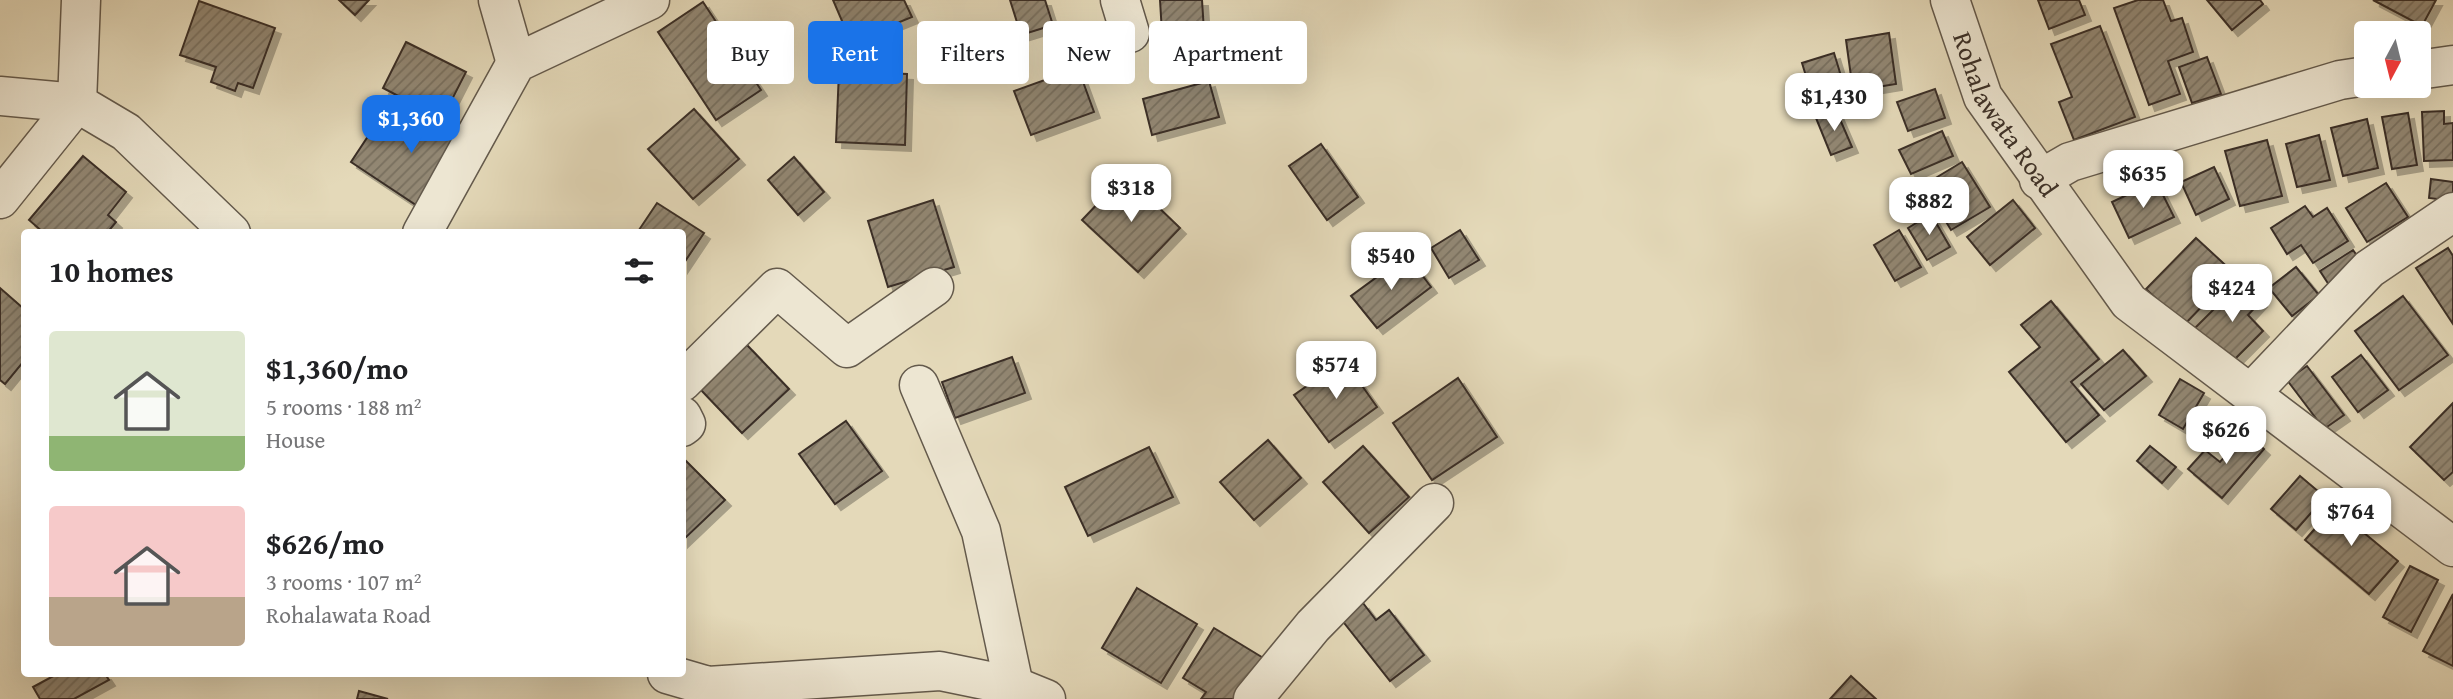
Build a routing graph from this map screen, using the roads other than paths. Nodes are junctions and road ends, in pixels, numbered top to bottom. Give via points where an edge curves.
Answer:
1 (81, 0) edge
2 (498, 0) edge
3 (650, 0) edge
4 (1950, 0) edge
5 (516, 63) junction
6 (2453, 65) edge
7 (2431, 68) edge
8 (2354, 78) edge
9 (0, 96) edge
10 (77, 103) junction
11 (2039, 180) junction
12 (0, 199) edge
13 (2453, 212) edge
14 (227, 229) edge
15 (424, 229) edge
16 (934, 287) dead end
17 (686, 378) edge
18 (919, 385) dead end
19 (2251, 393) junction
20 (1434, 503) dead end
21 (2453, 547) edge
22 (665, 677) edge
23 (676, 677) edge
24 (1030, 692) edge
25 (661, 699) edge
26 (1253, 699) edge

1 - 10 street
2 - 5 street
3 - 5 street
4 - 11 street, Rohalawata Road via 1983,97
5 - 15 street
6 - 7 street
8 - 11 street via 2070,162
9 - 10 street
10 - 12 street
10 - 14 street via 127,132
11 - 19 street, Rohalawata Road via 2129,302
13 - 19 street via 2369,269
16 - 17 street via 847,348 777,288
18 - 24 street via 981,531
19 - 21 street, Rohalawata Road
20 - 26 street via 1313,626
22 - 25 street
23 - 24 street via 708,686 940,671

